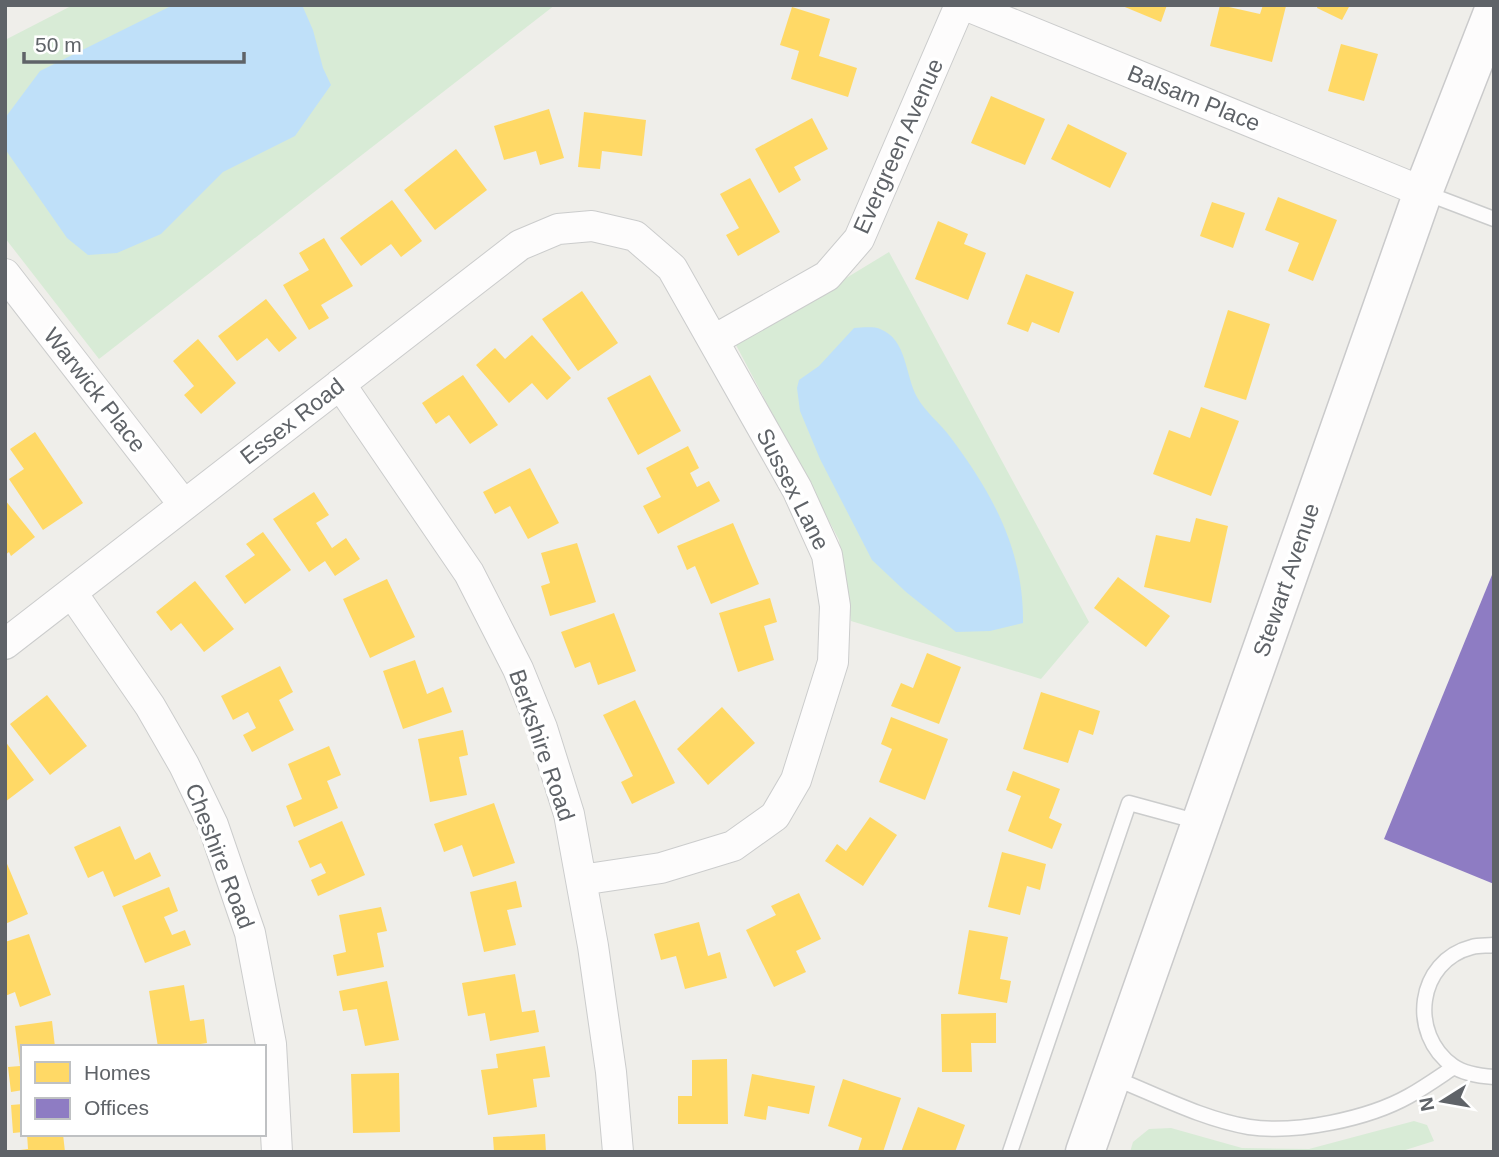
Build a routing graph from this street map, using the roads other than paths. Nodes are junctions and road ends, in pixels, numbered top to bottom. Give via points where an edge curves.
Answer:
1 (962, 5) edge
2 (1494, 10) edge
3 (1423, 192) junction
4 (1494, 219) edge
5 (592, 226) joint
6 (5, 274) edge
7 (714, 340) junction
8 (340, 384) junction
9 (184, 505) junction
10 (72, 593) junction
11 (5, 644) edge
12 (1200, 823) junction
13 (581, 880) junction
14 (1494, 945) edge
15 (1454, 1067) junction
16 (1111, 1077) junction
17 (1494, 1077) edge
18 (277, 1152) edge
19 (618, 1152) edge
20 (1010, 1152) edge
21 (1085, 1152) edge

1 - 3 street, Balsam Place
1 - 7 street, Evergreen Avenue via 859,239 827,276
2 - 3 main road, Stewart Avenue
3 - 4 lane
3 - 12 main road, Stewart Avenue
5 - 7 street, Sussex Lane via 635,236 672,268
5 - 8 street, Essex Road via 558,229 520,245
6 - 9 street, Warwick Place
7 - 13 street, Sussex Lane via 797,489 827,555 835,606 833,662 796,779 775,816 733,846 661,868
8 - 9 street, Essex Road
8 - 13 street, Berkshire Road via 469,573 518,669 569,814
9 - 10 street, Essex Road
10 - 11 street, Essex Road
10 - 18 street, Cheshire Road via 150,706 213,825 250,933 271,1044
12 - 16 main road, Stewart Avenue
12 - 20 lane via 1129,803
13 - 19 street, Berkshire Road via 611,1072
14 - 15 lane via 1452,956 1436,971 1426,990 1427,1034 1438,1053
15 - 16 lane via 1408,1097 1370,1112 1277,1128 1249,1127 1209,1115
15 - 17 lane
16 - 21 main road, Stewart Avenue

